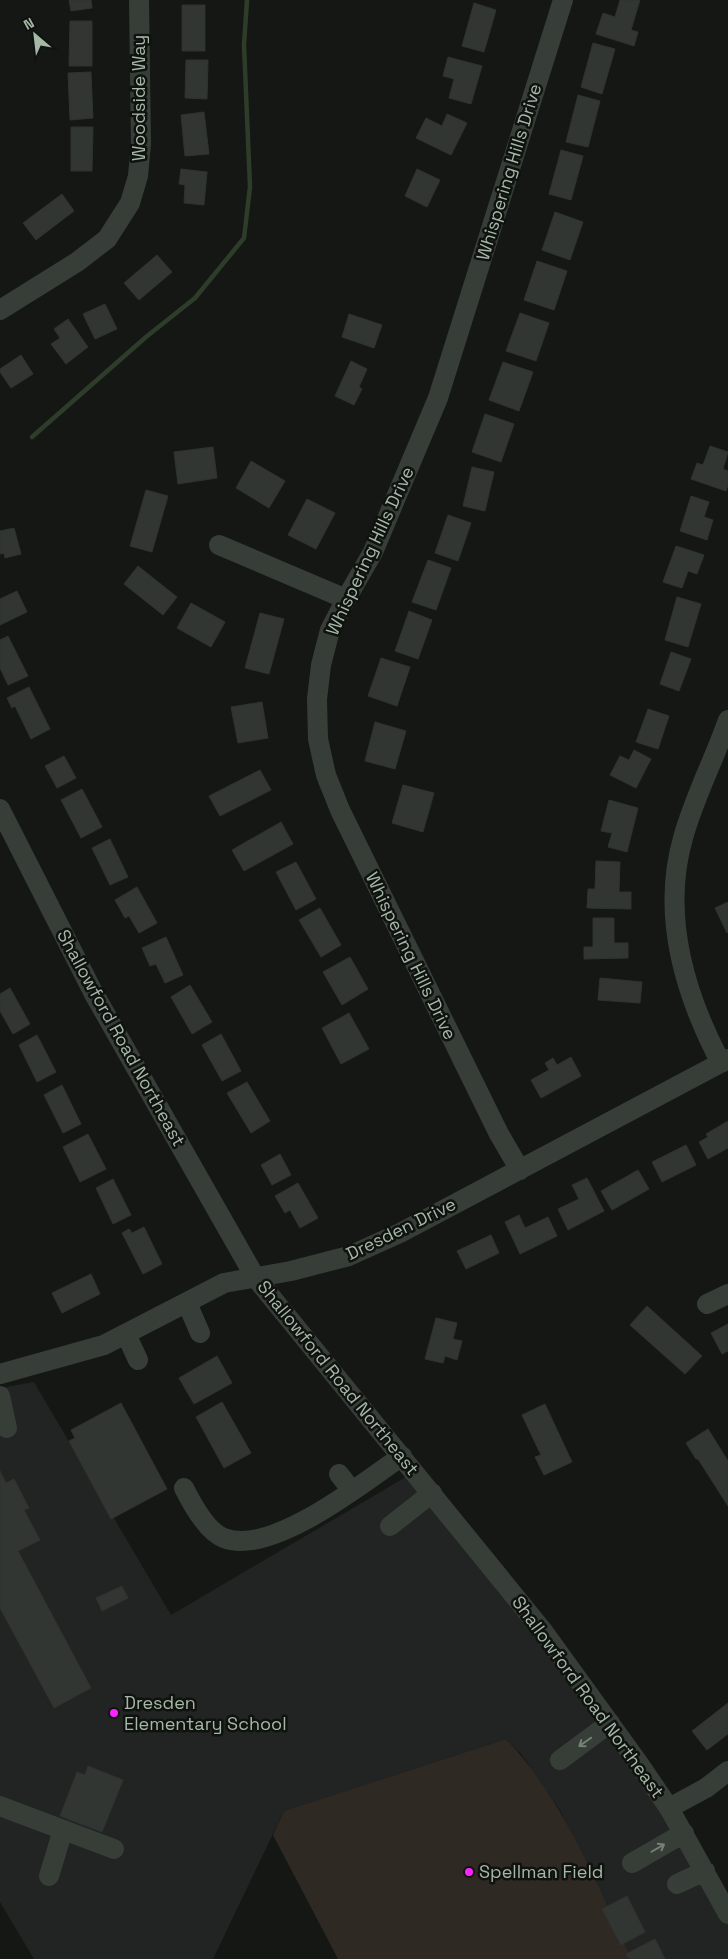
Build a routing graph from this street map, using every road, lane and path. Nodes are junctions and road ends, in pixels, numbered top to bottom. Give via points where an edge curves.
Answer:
1 (139, 0) edge
2 (563, 0) edge
3 (0, 310) edge
4 (220, 545) dead end
5 (346, 599) junction
6 (728, 720) edge
7 (0, 809) edge
8 (725, 1061) edge
9 (520, 1170) junction
10 (255, 1276) junction
11 (728, 1294) edge
12 (186, 1302) junction
13 (708, 1304) dead end
14 (200, 1333) dead end
15 (126, 1334) junction
16 (138, 1360) dead end
17 (0, 1374) edge
18 (0, 1396) edge
19 (7, 1428) dead end
20 (402, 1456) junction
21 (338, 1474) dead end
22 (184, 1488) dead end
23 (352, 1491) junction
24 (432, 1493) junction
25 (390, 1526) dead end
26 (610, 1723) junction
27 (560, 1760) dead end
28 (728, 1771) edge
29 (0, 1806) edge
30 (668, 1808) junction
31 (63, 1830) junction
32 (684, 1833) junction
33 (114, 1849) dead end
34 (632, 1863) dead end
35 (705, 1871) junction
36 (49, 1876) dead end
37 (677, 1884) dead end
38 (728, 1914) edge

1 - 3 street, Woodside Way via 141,144 138,176 130,203 107,239 77,262
2 - 5 street, Whispering Hills Drive via 438,398 373,552
4 - 5 street
5 - 9 street, Whispering Hills Drive via 330,630 318,691 318,739 326,775 344,819
6 - 8 street via 683,838 674,906 681,962 704,1027
7 - 10 street, Shallowford Road Northeast via 94,994
8 - 9 street, Dresden Drive
9 - 10 street, Dresden Drive via 349,1256 291,1271
10 - 12 street, Dresden Drive via 224,1283
10 - 20 street, Shallowford Road Northeast
11 - 13 street
12 - 14 street
12 - 15 street, Dresden Drive
15 - 16 street
15 - 17 street, Dresden Drive via 104,1345
18 - 19 street
20 - 23 street
20 - 24 street, Shallowford Road Northeast
21 - 23 street
22 - 23 street via 195,1510 212,1530 224,1538 246,1542 273,1536
24 - 25 street
24 - 26 street, Shallowford Road Northeast via 543,1630
26 -> 27 street
26 - 30 street, Shallowford Road Northeast
28 - 30 street via 706,1788
29 - 31 street
30 - 32 street, Shallowford Road Northeast
31 - 33 street
31 - 36 street
34 -> 32 street
32 - 35 street, Shallowford Road Northeast
35 - 37 street
35 - 38 street, Shallowford Road Northeast

